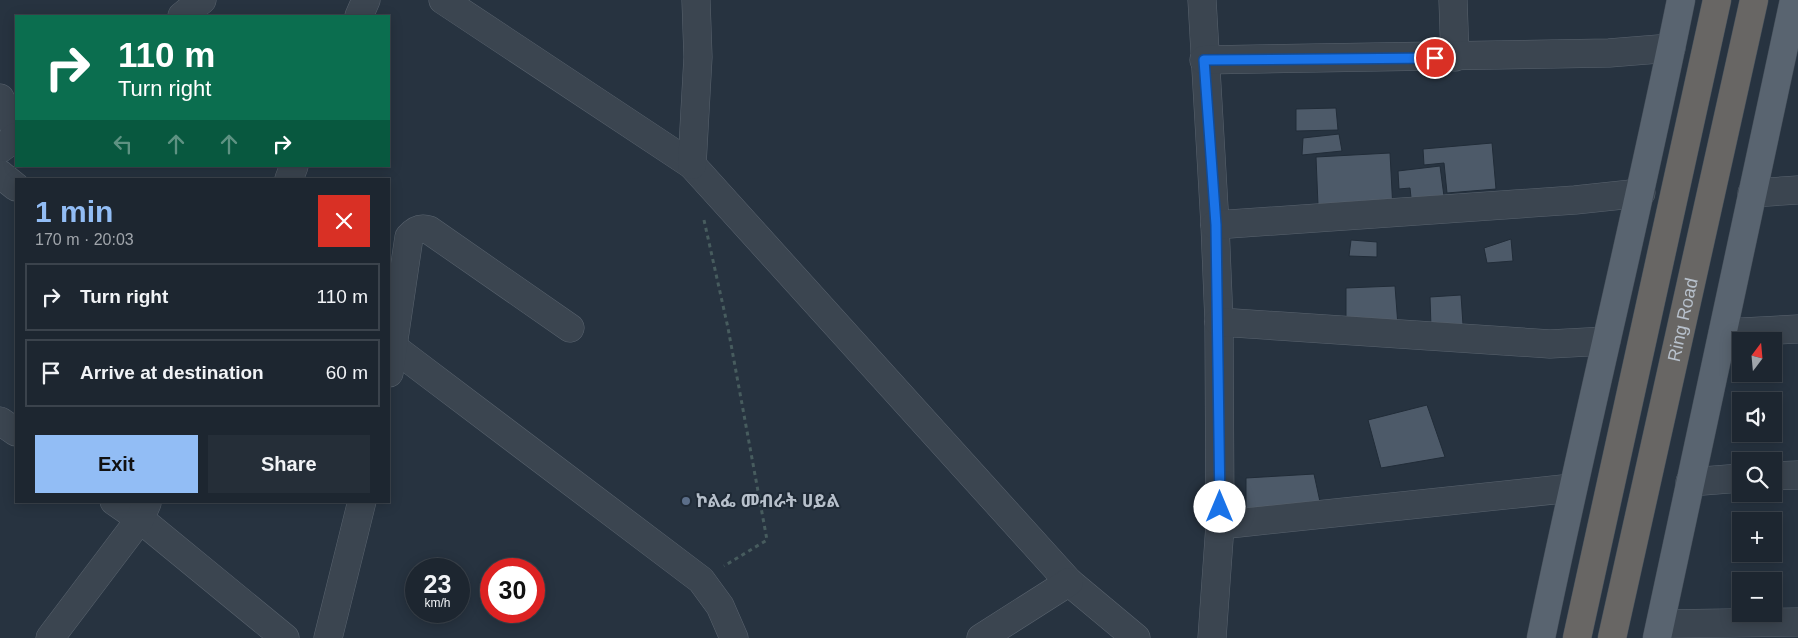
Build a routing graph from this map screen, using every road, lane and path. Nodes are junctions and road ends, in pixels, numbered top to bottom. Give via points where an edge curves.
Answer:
1 (202, 0) edge
2 (366, 0) edge
3 (443, 0) edge
4 (696, 0) edge
5 (1202, 0) edge
6 (1453, 0) edge
7 (1681, 0) edge
8 (1717, 0) edge
9 (1754, 0) edge
10 (1794, 0) edge
11 (183, 15) edge
12 (359, 15) edge
13 (1793, 33) edge
14 (1672, 48) junction
15 (1455, 57) junction
16 (1204, 60) junction
17 (0, 98) edge
18 (15, 128) edge
19 (15, 138) edge
20 (0, 149) edge
21 (692, 165) junction
22 (0, 174) edge
23 (15, 186) edge
24 (1798, 190) edge
25 (1641, 193) junction
26 (1752, 193) junction
27 (703, 213) dead end
28 (1216, 225) junction
29 (1219, 322) junction
30 (570, 328) dead end
31 (1798, 328) edge
32 (1723, 333) junction
33 (1606, 341) junction
34 (390, 355) edge
35 (0, 421) edge
36 (15, 431) edge
37 (1798, 475) edge
38 (1782, 476) edge
39 (1732, 479) edge
40 (1690, 482) junction
41 (1572, 488) junction
42 (121, 503) edge
43 (362, 503) edge
44 (144, 510) edge
45 (1220, 525) junction
46 (701, 580) junction
47 (1069, 582) junction
48 (1798, 622) edge
49 (1659, 631) edge
50 (50, 638) edge
51 (285, 638) edge
52 (328, 638) edge
53 (734, 638) edge
54 (981, 638) edge
55 (1136, 638) edge
56 (1212, 638) edge
57 (1541, 638) edge
58 (1577, 638) edge
59 (1612, 638) edge

1 - 11 street
2 - 12 street
3 - 21 street
4 - 21 street via 698,57
5 - 16 street
6 - 15 street
7 - 14 main road
8 - 58 highway, Ring Road
9 - 59 highway, Ring Road
10 - 13 main road
13 - 26 main road
14 - 15 street via 1608,54
14 - 25 main road
15 - 16 street
16 - 28 street
17 - 18 street
19 - 20 street
21 - 47 street
22 - 23 street
24 - 26 street
25 - 28 street
25 - 33 main road
26 - 32 main road
27 - 46 path via 767,540
28 - 29 street
29 - 33 street via 1550,344
29 - 45 street
30 - 34 street via 430,230 422,228 409,237
31 - 32 street
32 - 40 main road
33 - 41 main road
34 - 46 street
35 - 36 street
37 - 38 street
39 - 40 street
40 - 49 main road
41 - 45 street
41 - 57 main road
42 - 44 street
43 - 52 street
44 - 50 street
44 - 51 street
45 - 56 street
46 - 53 street via 720,606
47 - 54 street
47 - 55 street
48 - 49 street

